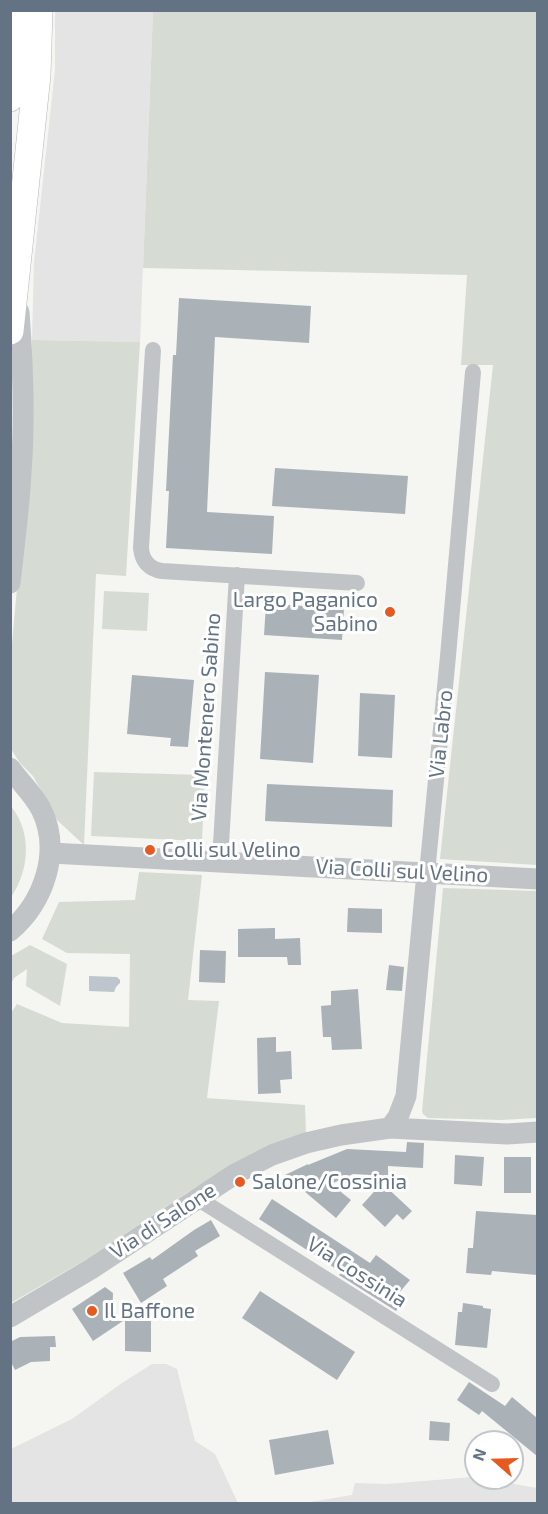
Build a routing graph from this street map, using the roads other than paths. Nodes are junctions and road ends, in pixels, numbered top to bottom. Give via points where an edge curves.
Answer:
1 (15, 10) edge
2 (39, 10) edge
3 (10, 98) edge
4 (16, 269) junction
5 (10, 331) edge
6 (153, 351) dead end
7 (473, 372) dead end
8 (237, 575) junction
9 (357, 582) dead end
10 (10, 584) edge
11 (11, 770) edge
12 (51, 853) junction
13 (220, 861) junction
14 (427, 873) junction
15 (537, 879) edge
16 (10, 931) edge
17 (406, 1096) junction
18 (390, 1128) junction
19 (427, 1129) junction
20 (537, 1132) edge
21 (197, 1198) junction
22 (10, 1317) edge
23 (492, 1384) dead end

1 - 3 main road
2 - 4 main road via 38,67
4 - 5 main road
4 - 10 street via 22,350 22,448
6 - 8 street via 141,555 156,570
7 - 14 street, Via Labro
8 - 9 street
8 - 13 street, Via Montenero Sabino
11 - 12 street via 42,811
12 - 13 street, Via Colli sul Velino
12 - 16 street via 32,907
13 - 14 street, Via Colli sul Velino
14 - 15 street, Via Colli sul Velino
14 - 17 street, Via Labro
17 - 18 street, Via Labro
17 - 19 street via 416,1121
18 - 19 street, Via di Salone
18 - 21 street, Via di Salone via 306,1143 272,1155
19 - 20 street, Via di Salone
21 - 22 street, Via di Salone
21 - 23 street, Via Cossinia

